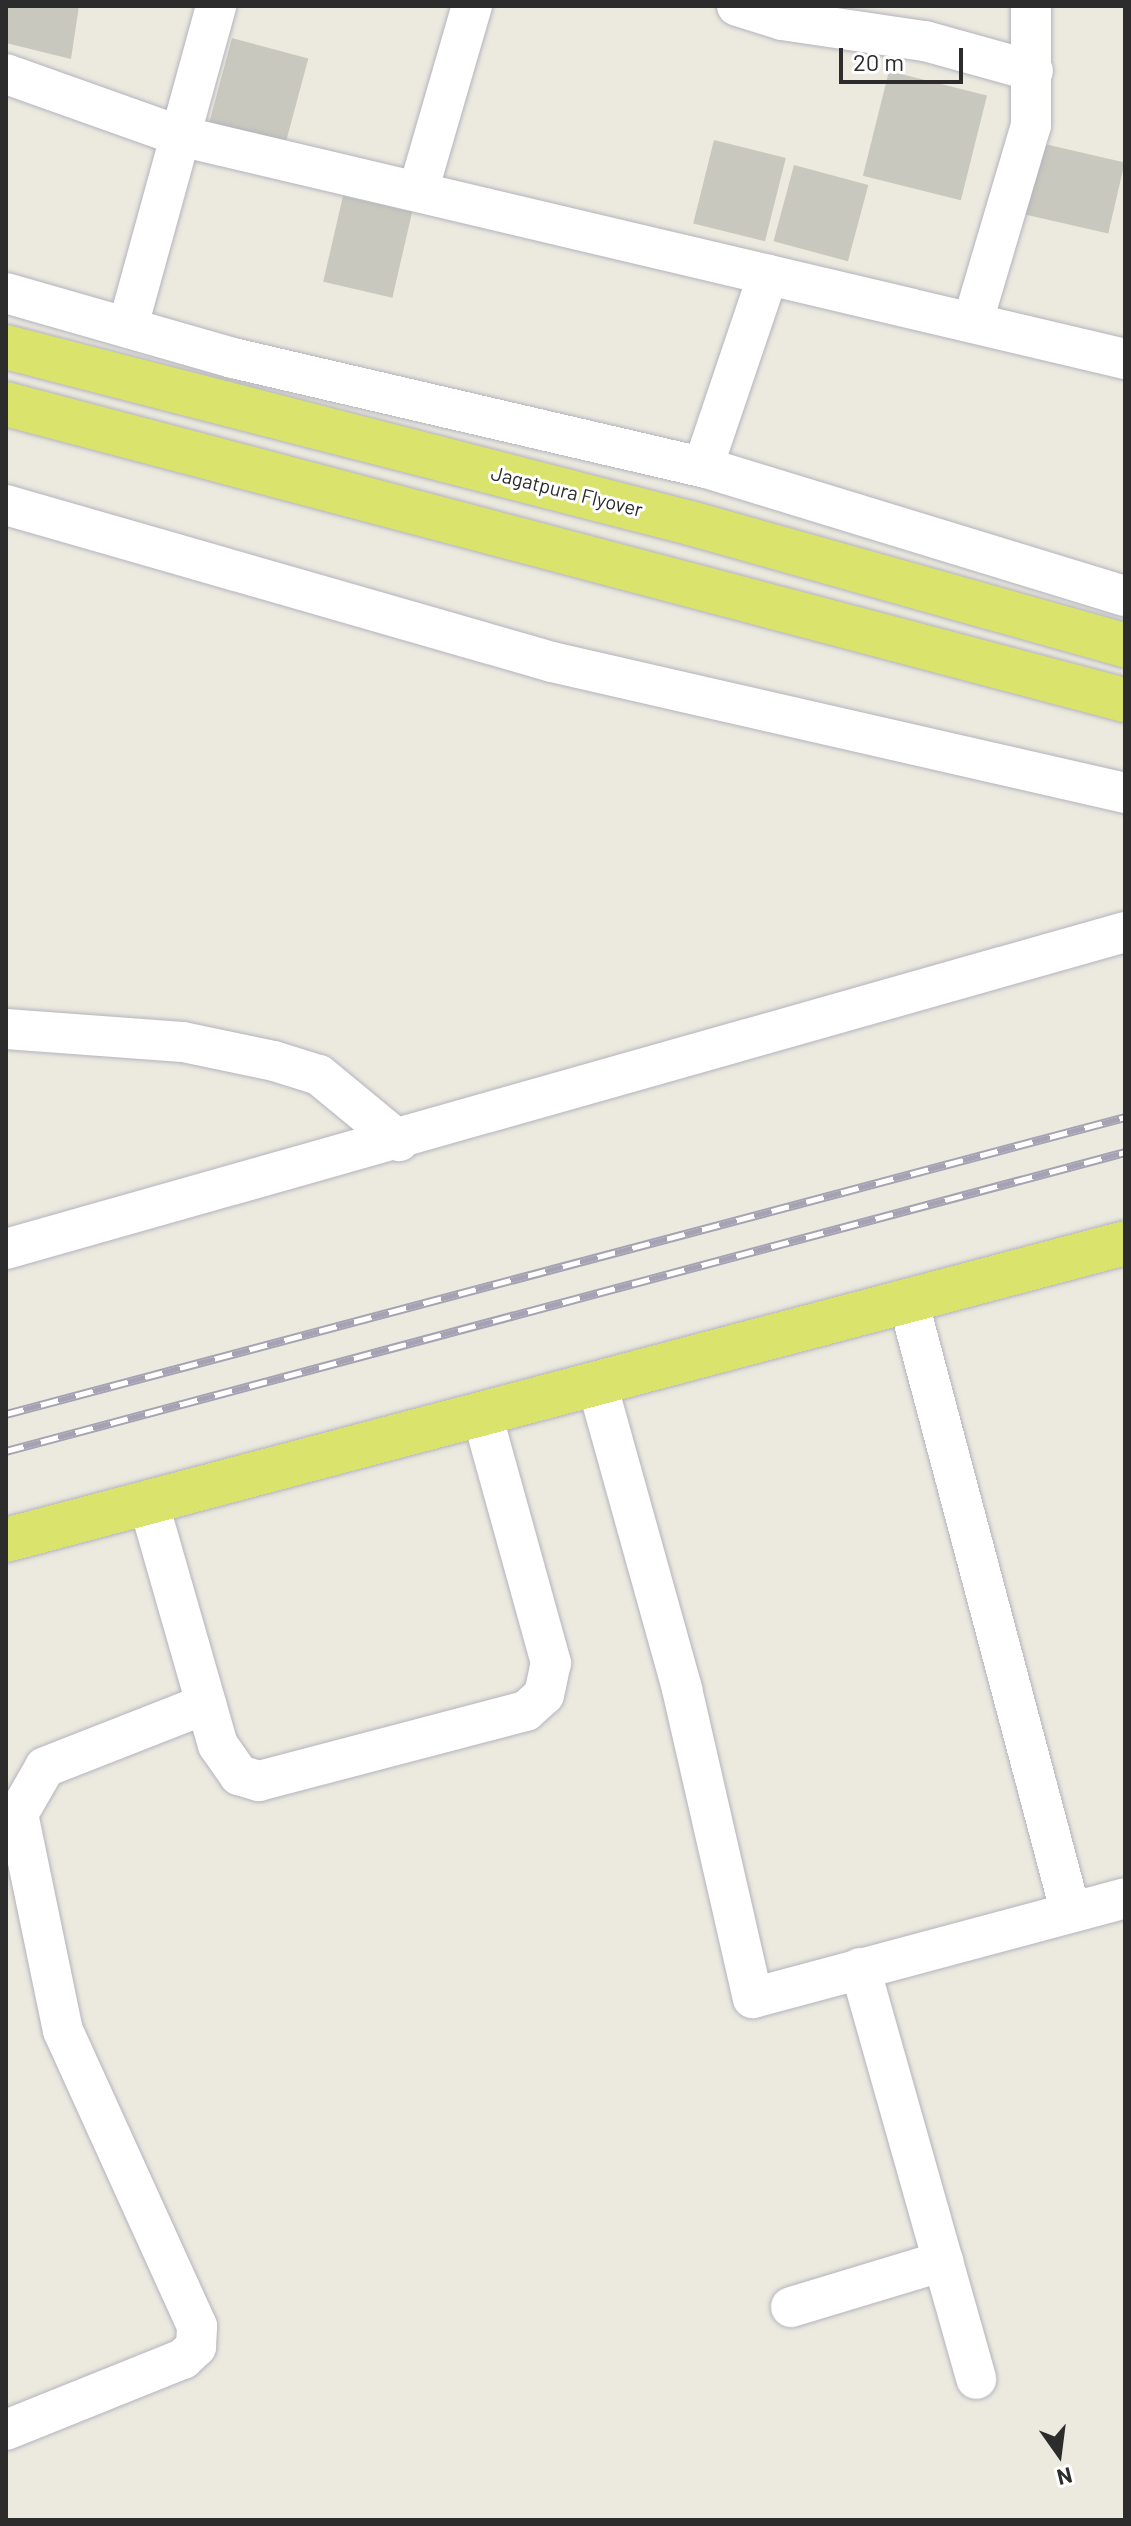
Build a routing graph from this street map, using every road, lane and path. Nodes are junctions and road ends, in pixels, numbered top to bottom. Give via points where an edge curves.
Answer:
1 (216, 6) edge
2 (472, 6) edge
3 (737, 6) edge
4 (1031, 6) edge
5 (1033, 71) junction
6 (6, 74) edge
7 (180, 136) junction
8 (419, 188) junction
9 (768, 275) junction
10 (6, 293) edge
11 (973, 321) junction
12 (128, 326) junction
13 (6, 347) edge
14 (1125, 359) edge
15 (6, 404) edge
16 (703, 467) junction
17 (6, 505) edge
18 (1125, 596) edge
19 (1125, 645) edge
20 (1125, 700) edge
21 (1125, 793) edge
22 (1125, 932) edge
23 (6, 1029) edge
24 (399, 1141) junction
25 (1125, 1243) edge
26 (6, 1249) edge
27 (909, 1304) junction
28 (597, 1384) junction
29 (482, 1414) junction
30 (148, 1501) junction
31 (6, 1540) edge
32 (206, 1704) junction
33 (1125, 1898) edge
34 (1070, 1910) junction
35 (860, 1968) junction
36 (943, 2261) junction
37 (791, 2307) dead end
38 (976, 2379) dead end
39 (6, 2430) edge

1 - 7 street
2 - 8 street
3 - 5 street via 782,20 925,41
4 - 5 street
5 - 11 street via 1031,125
6 - 7 street
7 - 8 street
7 - 12 street
8 - 9 street
9 - 11 street
9 - 16 street
10 - 12 street
11 - 14 street
12 - 16 street via 233,358
13 - 19 main road, Jagatpura Flyover via 690,523
15 - 20 main road
16 - 18 street
17 - 21 street via 552,662
22 - 24 street
23 - 24 street via 183,1042 274,1061 319,1075
24 - 26 street
25 - 27 main road
27 - 28 main road
27 - 34 street
28 - 29 main road
28 - 35 street via 682,1689 753,1998
29 - 30 main road
29 - 32 street via 551,1663 544,1695 526,1711 259,1781 225,1765
30 - 31 main road
30 - 32 street
32 - 39 street via 45,1767 18,1814 63,2031 197,2326 196,2347 183,2359
33 - 34 street
34 - 35 street
35 - 36 street
36 - 37 street
36 - 38 street

